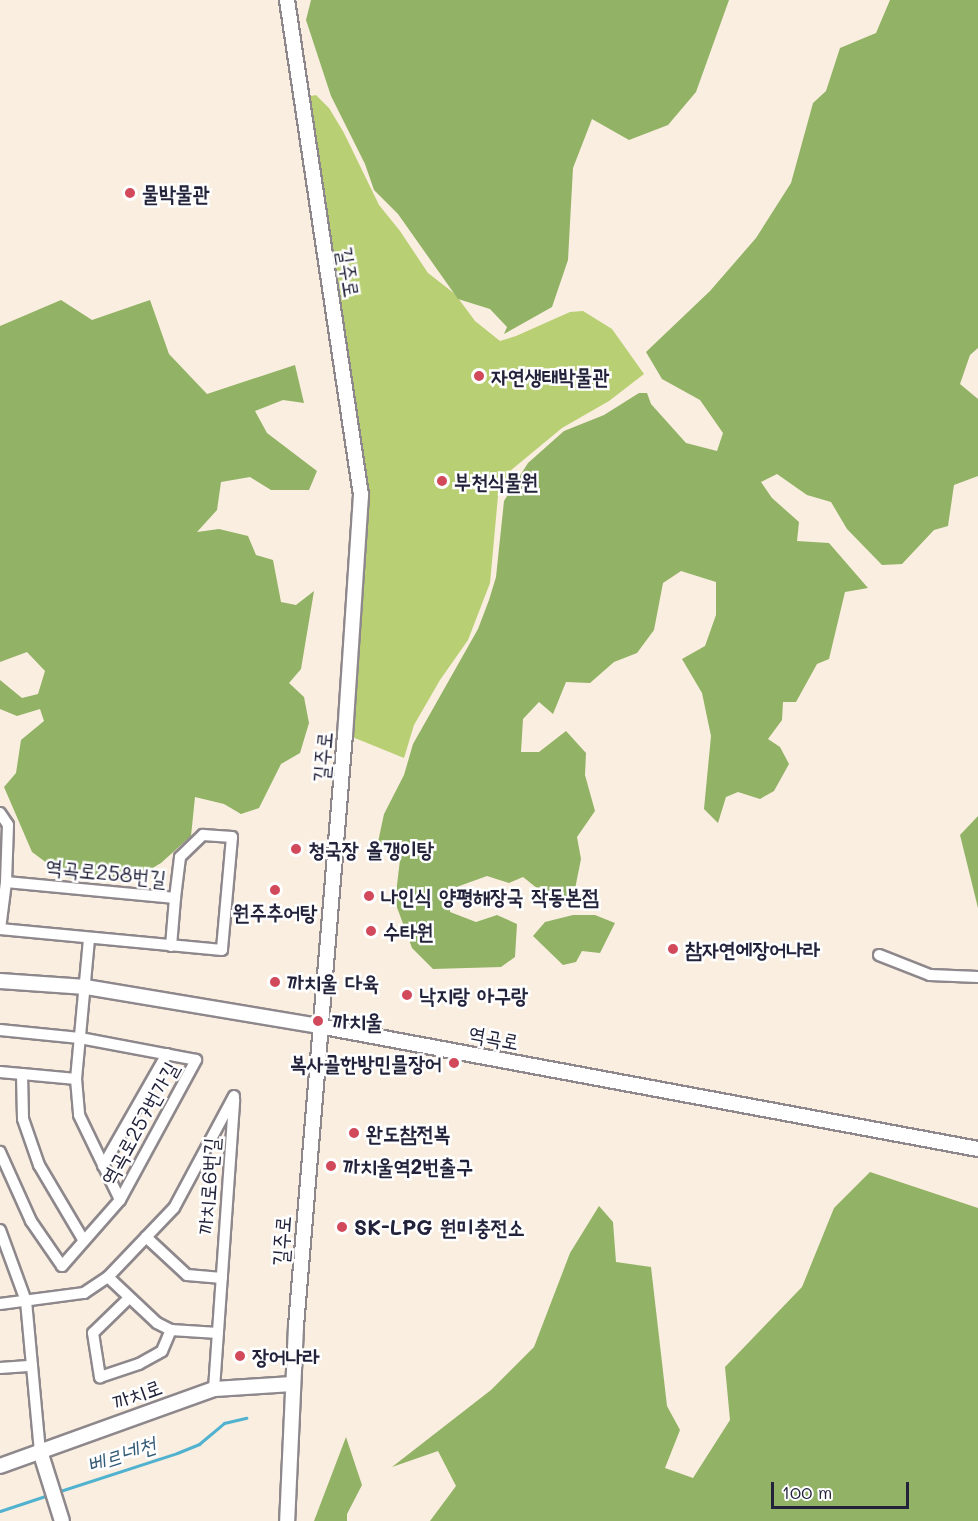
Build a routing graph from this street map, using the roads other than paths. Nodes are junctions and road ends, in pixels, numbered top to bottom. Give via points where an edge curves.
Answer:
1 (287, 0) edge
2 (0, 813) edge
3 (6, 882) junction
4 (175, 898) junction
5 (0, 929) edge
6 (89, 939) junction
7 (171, 946) junction
8 (879, 955) dead end
9 (978, 977) edge
10 (0, 981) edge
11 (86, 987) junction
12 (319, 1026) junction
13 (0, 1030) edge
14 (80, 1038) junction
15 (167, 1054) junction
16 (0, 1072) edge
17 (22, 1074) junction
18 (76, 1079) junction
19 (978, 1149) edge
20 (0, 1152) edge
21 (103, 1166) junction
22 (120, 1200) junction
23 (0, 1230) edge
24 (146, 1237) junction
25 (84, 1241) junction
26 (108, 1277) junction
27 (222, 1278) junction
28 (129, 1298) junction
29 (26, 1302) junction
30 (0, 1304) edge
31 (171, 1330) junction
32 (218, 1333) junction
33 (32, 1366) junction
34 (0, 1368) edge
35 (293, 1384) junction
36 (214, 1389) junction
37 (39, 1451) junction
38 (0, 1466) edge
39 (61, 1520) edge
40 (287, 1521) edge

1 - 12 street, 길주로 via 361,495
2 - 3 street via 8,825
3 - 4 street, 역곡로258번길
3 - 5 street
4 - 7 street
4 - 7 street, 역곡로258번길 via 180,857 203,835 232,837 222,950
5 - 6 street, 역곡로258번길
6 - 7 street, 역곡로258번길
6 - 11 street
8 - 9 street via 930,975
10 - 11 street, 역곡로
11 - 12 street, 역곡로
11 - 14 street
12 - 19 street, 역곡로
12 - 35 street, 길주로
13 - 14 street, 역곡로257번가길
14 - 15 street, 역곡로257번가길
14 - 18 street
15 - 21 street
15 - 22 street, 역곡로257번가길 via 196,1060
16 - 17 street
17 - 18 street
17 - 25 street via 23,1119 39,1165
18 - 21 street via 79,1115
20 - 25 street, 역곡로257번가길 via 31,1221 62,1266
21 - 22 street
22 - 25 street, 역곡로257번가길
23 - 29 street
24 - 26 street
24 - 27 street via 187,1275
24 - 27 street, 까치로6번길 via 174,1208 234,1096
26 - 28 street
26 - 29 street via 84,1293
27 - 32 street, 까치로6번길
28 - 31 street
28 - 31 street via 93,1333 100,1377 139,1364 162,1351
29 - 30 street
29 - 33 street
31 - 32 street
32 - 36 street, 까치로6번길
33 - 34 street
33 - 37 street
35 - 36 street, 까치로
35 - 40 street, 길주로
36 - 37 street, 까치로
37 - 38 street, 까치로
37 - 39 street

